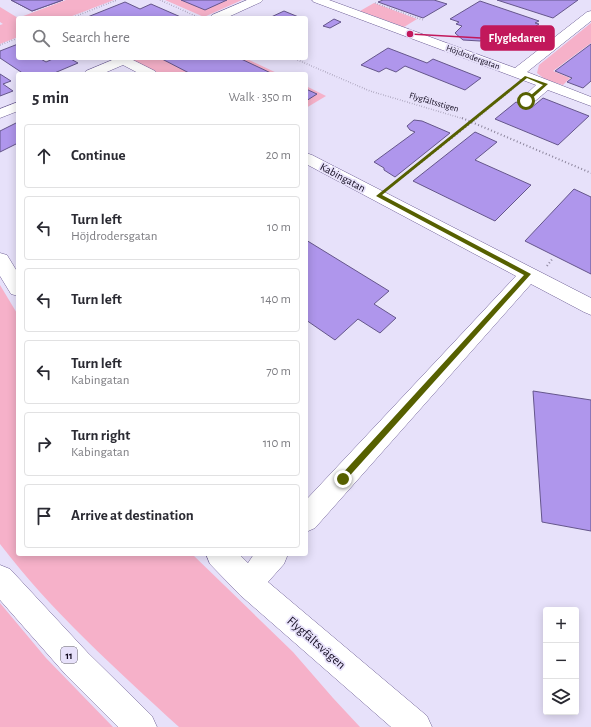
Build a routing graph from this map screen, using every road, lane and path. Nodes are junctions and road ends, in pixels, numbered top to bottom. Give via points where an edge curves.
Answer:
1 (117, 0) edge
2 (160, 0) edge
3 (257, 0) edge
4 (318, 0) edge
5 (375, 3) dead end
6 (76, 16) edge
7 (196, 16) edge
8 (221, 16) edge
9 (591, 16) edge
10 (423, 20) dead end
11 (16, 39) edge
12 (0, 45) edge
13 (124, 60) edge
14 (128, 60) edge
15 (298, 60) edge
16 (96, 72) edge
17 (147, 72) edge
18 (522, 75) junction
19 (546, 84) junction
20 (526, 101) dead end
21 (591, 102) edge
22 (16, 107) edge
23 (0, 114) edge
24 (472, 122) junction
25 (308, 159) edge
26 (591, 173) edge
27 (378, 196) junction
28 (0, 260) edge
29 (528, 274) junction
30 (16, 286) edge
31 (591, 307) edge
32 (308, 517) edge
33 (222, 556) edge
34 (272, 556) edge
35 (0, 579) edge
36 (250, 584) junction
37 (141, 727) edge
38 (416, 727) edge

1 - 6 path
2 - 7 path
3 - 8 main road
4 - 18 main road, Höjdrodergatan
5 - 10 path
9 - 18 main road
11 - 12 path
13 - 16 main road
14 - 17 main road
15 - 24 path, Flygfältsstigen via 370,91
18 - 19 main road, Höjdrodergatan
18 - 24 path
19 - 20 main road
19 - 21 main road, Höjdrodergatan
22 - 23 main road
24 - 26 path, Flygfältsstigen
24 - 27 path
25 - 27 main road, Kabingatan
27 - 29 main road, Kabingatan
28 - 30 main road
29 - 31 main road, Kabingatan
29 - 32 main road
33 - 36 main road, Flygfältsvägen
34 - 36 main road
35 - 37 main road, 11 via 77,664
36 - 38 main road, Flygfältsvägen

